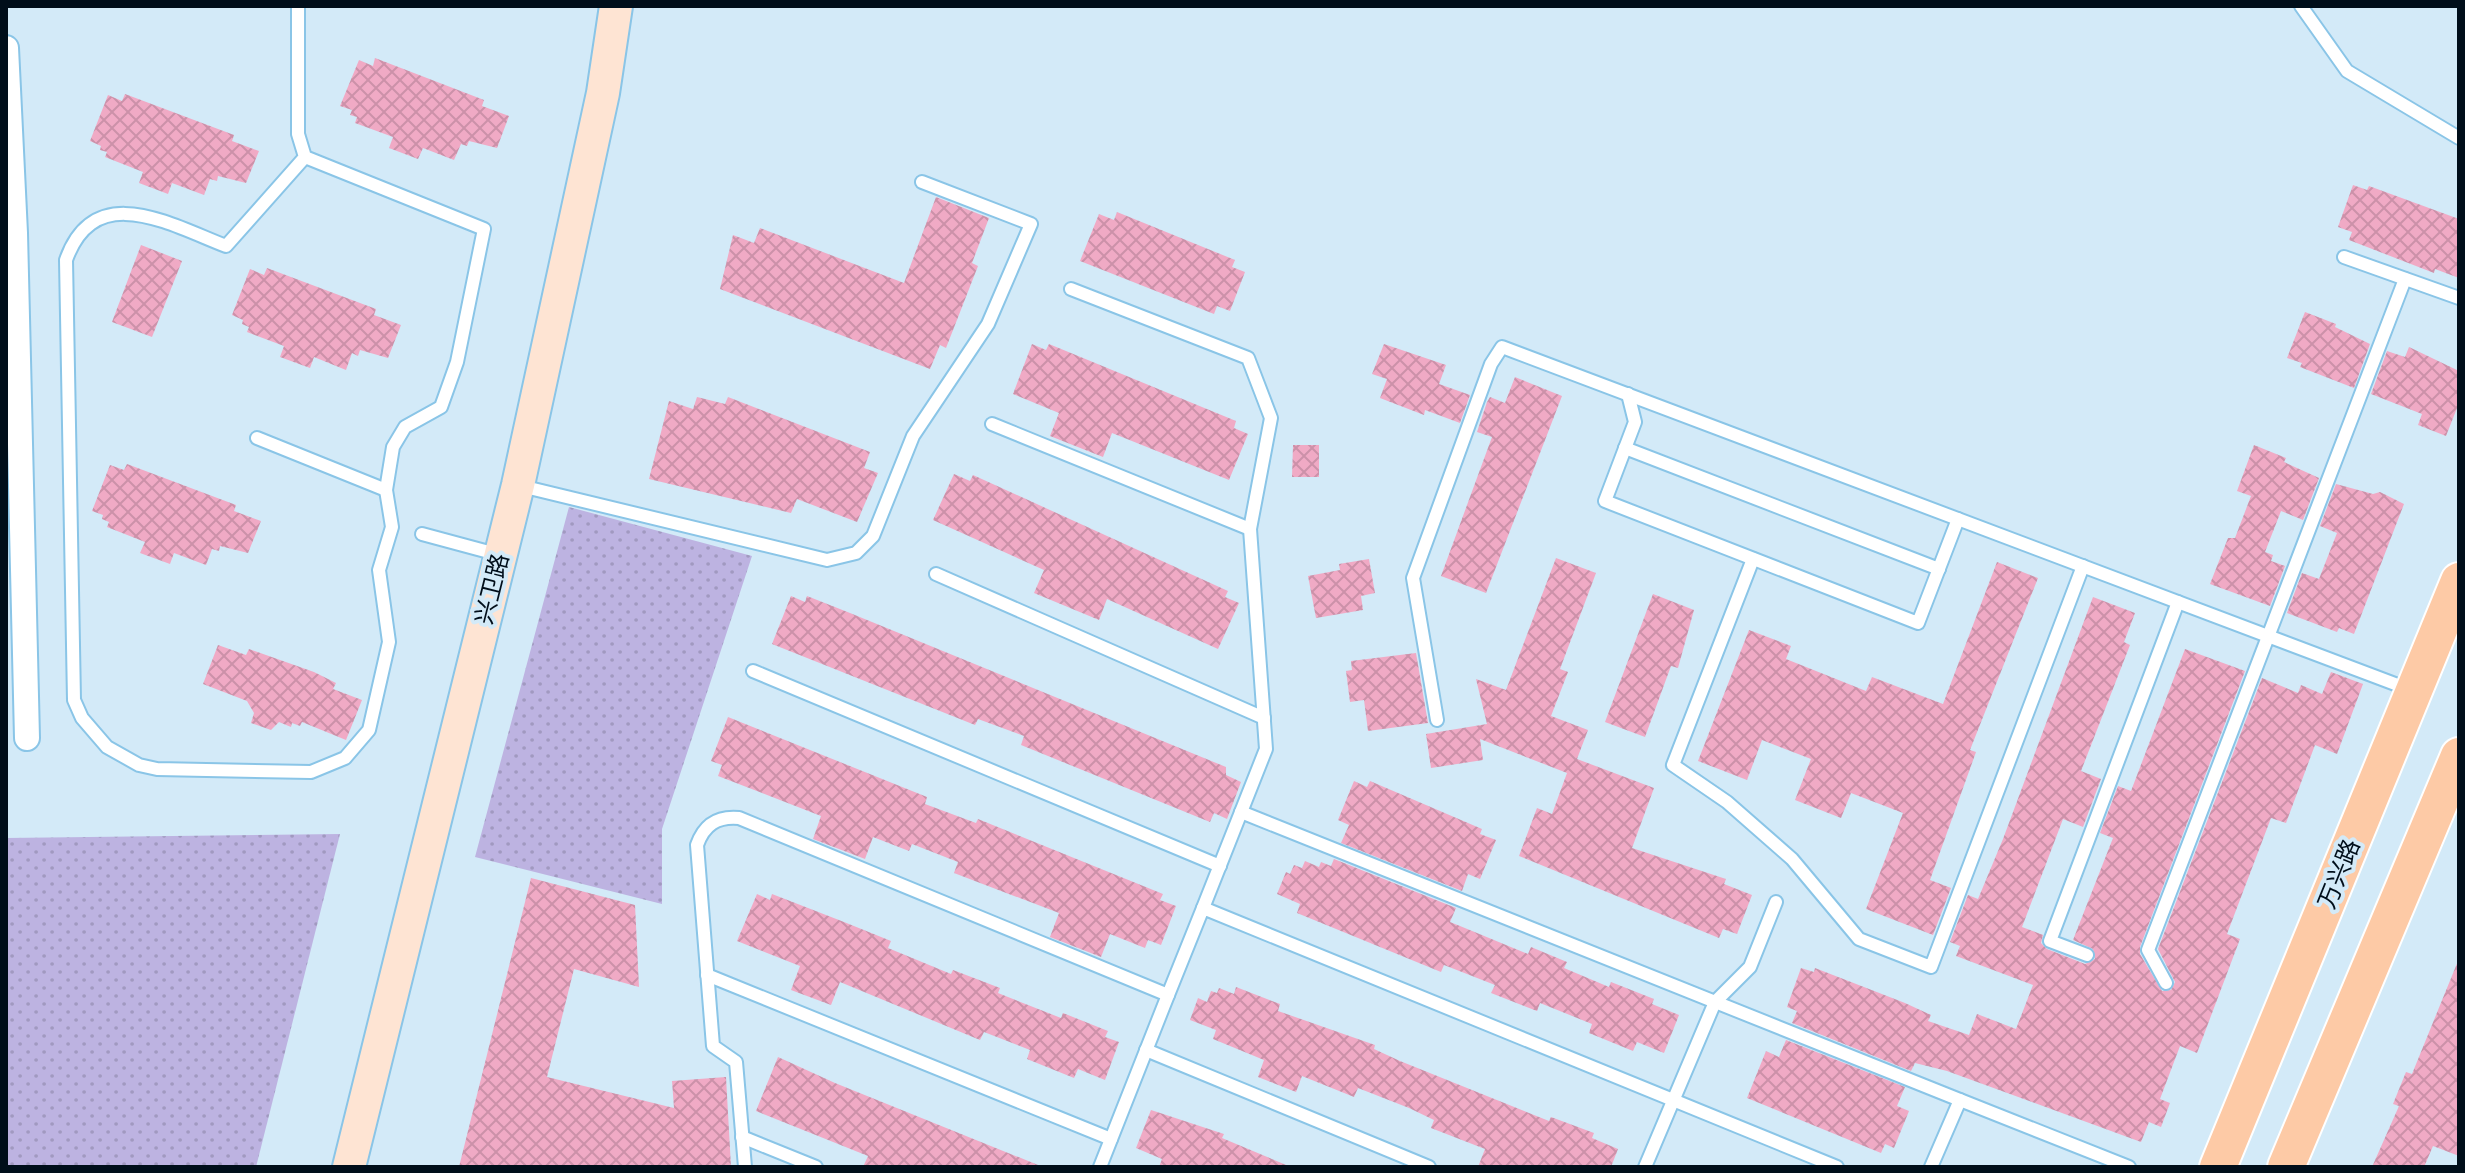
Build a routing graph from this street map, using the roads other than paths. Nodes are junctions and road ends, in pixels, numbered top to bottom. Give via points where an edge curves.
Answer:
1 (298, 6) edge
2 (616, 6) edge
3 (2301, 6) edge
4 (6, 48) edge
5 (2459, 138) edge
6 (305, 157) junction
7 (922, 182) dead end
8 (2344, 257) dead end
9 (2405, 279) junction
10 (1071, 289) dead end
11 (2459, 298) edge
12 (1628, 394) junction
13 (992, 424) dead end
14 (257, 438) dead end
15 (1625, 448) junction
16 (518, 485) junction
17 (386, 490) junction
18 (1958, 519) junction
19 (1250, 529) junction
20 (422, 534) dead end
21 (500, 555) junction
22 (1753, 559) junction
23 (2083, 566) junction
24 (1939, 569) junction
25 (936, 574) dead end
26 (2459, 581) edge
27 (2178, 602) junction
28 (2270, 637) junction
29 (753, 671) dead end
30 (2414, 691) junction
31 (1264, 718) junction
32 (1437, 720) dead end
33 (27, 738) dead end
34 (2459, 756) edge
35 (1241, 812) junction
36 (1220, 866) junction
37 (1776, 902) dead end
38 (1203, 908) junction
39 (2087, 955) dead end
40 (707, 975) junction
41 (2166, 983) dead end
42 (1168, 995) junction
43 (1715, 1002) junction
44 (1146, 1050) junction
45 (1960, 1100) junction
46 (1673, 1101) junction
47 (742, 1137) junction
48 (1111, 1139) junction
49 (349, 1167) edge
50 (745, 1167) edge
51 (816, 1167) edge
52 (1100, 1167) edge
53 (1429, 1167) edge
54 (1645, 1167) edge
55 (1837, 1167) edge
56 (1931, 1167) edge
57 (2129, 1167) edge
58 (2218, 1167) edge
59 (2286, 1167) edge

1 - 6 lane via 298,134
2 - 16 street, 兴卫路 via 603,93
3 - 5 lane via 2347,71
4 - 33 street
6 - 17 lane via 484,229 457,362 441,407 405,427 393,447
6 - 17 lane via 226,246 129,212 88,225 71,247 65,274 74,700 82,718 107,747 157,769 311,772 345,758 369,730 376,712 389,642 379,570 399,528
7 - 16 lane via 1031,224 988,324 913,436 879,526 865,546 827,560
8 - 9 lane
9 - 11 lane
9 - 28 lane
10 - 19 lane via 1248,358 1271,418
12 - 15 lane via 1635,422
12 - 18 lane
12 - 32 lane via 1502,347 1491,364 1413,578
13 - 19 lane
14 - 17 lane
15 - 22 lane via 1605,501
15 - 24 lane
16 - 21 street, 兴卫路
18 - 23 lane
18 - 24 lane
19 - 31 lane
20 - 21 lane
21 - 49 street, 兴卫路
22 - 23 lane via 1673,765 1727,802 1792,859 1859,939 1931,967
22 - 24 lane via 1918,623
23 - 27 lane
25 - 31 lane
26 - 30 main road, 万兴路
27 - 28 lane
27 - 39 lane via 2050,941
28 - 30 lane
28 - 41 lane via 2148,950
29 - 36 lane
30 - 58 main road, 万兴路
31 - 35 lane via 1266,749
34 - 59 main road
35 - 36 lane
35 - 43 lane
36 - 38 lane
37 - 43 lane via 1750,967
38 - 42 lane
38 - 46 lane
40 - 42 lane via 697,845 707,826 728,817
40 - 47 lane via 713,1046 736,1062
40 - 48 lane
42 - 44 lane
43 - 45 lane
43 - 46 lane
44 - 48 lane
44 - 53 lane
45 - 56 lane
45 - 57 lane
46 - 54 lane
46 - 55 lane
47 - 50 lane
47 - 51 lane
48 - 52 lane

